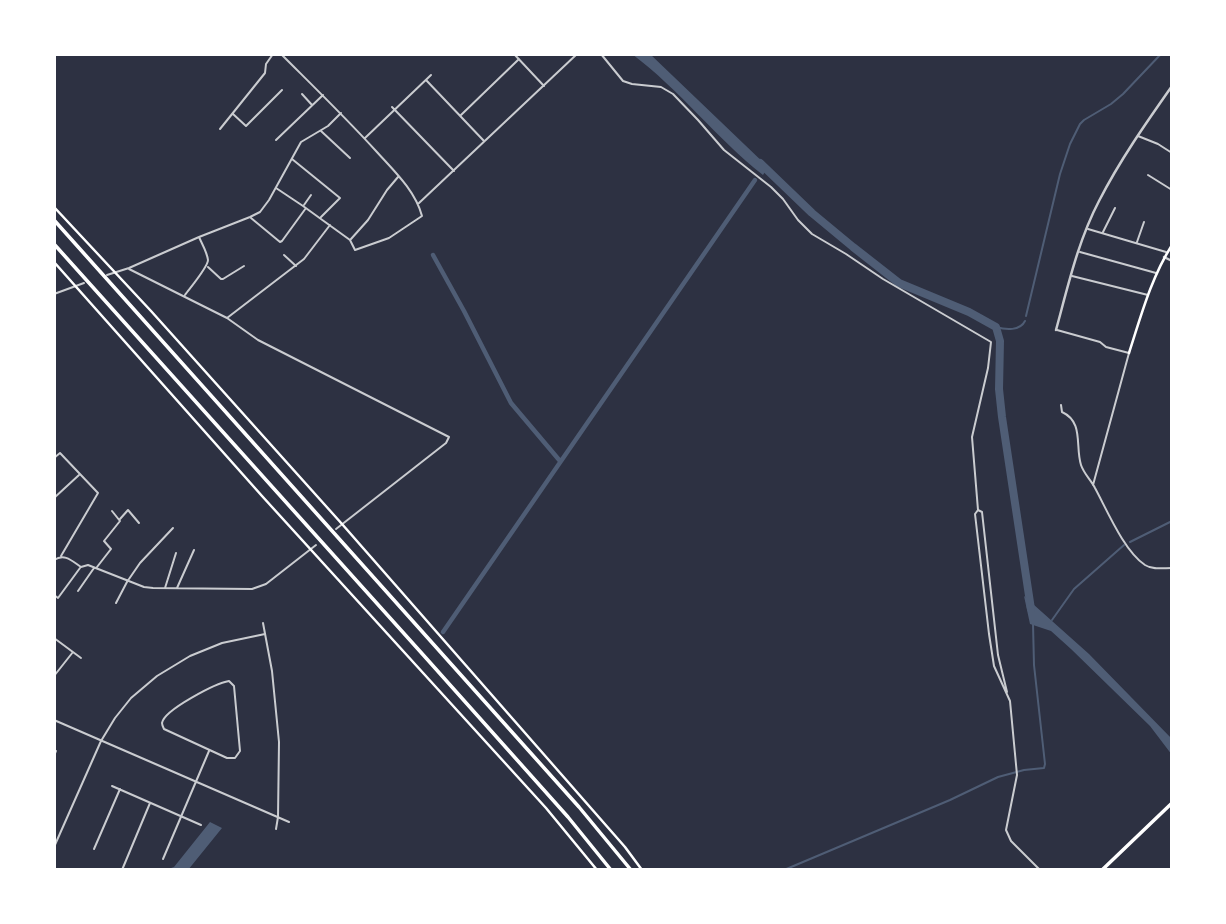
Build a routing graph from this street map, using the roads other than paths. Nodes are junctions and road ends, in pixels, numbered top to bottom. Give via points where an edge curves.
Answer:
1 (273, 54) edge
2 (281, 54) edge
3 (514, 54) edge
4 (577, 54) edge
5 (601, 54) edge
6 (519, 60) junction
7 (431, 75) dead end
8 (426, 80) junction
9 (545, 86) junction
10 (1171, 87) edge
11 (282, 90) dead end
12 (302, 94) dead end
13 (323, 95) junction
14 (312, 105) junction
15 (394, 108) junction
16 (341, 113) junction
17 (232, 114) junction
18 (460, 116) junction
19 (220, 129) dead end
20 (320, 131) junction
21 (1137, 135) junction
22 (365, 138) junction
23 (276, 140) dead end
24 (485, 142) junction
25 (1172, 153) edge
26 (349, 158) dead end
27 (292, 159) junction
28 (454, 171) junction
29 (1148, 175) dead end
30 (399, 177) junction
31 (276, 188) junction
32 (1172, 190) edge
33 (311, 195) dead end
34 (419, 204) junction
35 (54, 207) edge
36 (305, 207) junction
37 (1115, 208) dead end
38 (250, 217) junction
39 (320, 218) junction
40 (54, 220) edge
41 (1144, 222) dead end
42 (330, 225) junction
43 (1087, 228) junction
44 (1102, 233) junction
45 (199, 237) junction
46 (350, 240) junction
47 (1137, 243) junction
48 (54, 244) edge
49 (1172, 245) edge
50 (1079, 251) junction
51 (1167, 253) junction
52 (284, 255) dead end
53 (1164, 257) junction
54 (1172, 261) edge
55 (54, 262) edge
56 (207, 266) junction
57 (244, 266) dead end
58 (296, 266) junction
59 (129, 268) junction
60 (114, 272) junction
61 (1157, 273) junction
62 (107, 275) dead end
63 (1071, 275) junction
64 (84, 283) dead end
65 (74, 285) junction
66 (54, 294) edge
67 (1148, 295) junction
68 (184, 296) junction
69 (227, 318) junction
70 (1056, 330) joint
71 (1129, 352) junction
72 (1061, 405) dead end
73 (54, 458) edge
74 (80, 474) junction
75 (1093, 485) junction
76 (54, 498) edge
77 (978, 510) junction
78 (112, 511) dead end
79 (119, 519) junction
80 (139, 523) dead end
81 (342, 524) junction
82 (173, 528) dead end
83 (336, 529) dead end
84 (316, 545) dead end
85 (194, 550) dead end
86 (310, 550) junction
87 (176, 553) dead end
88 (61, 557) junction
89 (54, 560) edge
90 (81, 567) junction
91 (95, 567) junction
92 (1172, 568) edge
93 (128, 579) junction
94 (164, 589) junction
95 (176, 589) junction
96 (78, 591) dead end
97 (54, 595) edge
98 (116, 603) dead end
99 (263, 622) dead end
100 (265, 634) junction
101 (54, 638) edge
102 (74, 652) junction
103 (81, 658) dead end
104 (54, 676) edge
105 (1010, 701) junction
106 (54, 720) edge
107 (101, 741) junction
108 (210, 750) junction
109 (56, 751) dead end
110 (54, 756) edge
111 (196, 783) junction
112 (112, 786) dead end
113 (120, 789) junction
114 (150, 803) junction
115 (1172, 803) edge
116 (181, 816) junction
117 (278, 817) junction
118 (289, 822) dead end
119 (201, 825) dead end
120 (276, 829) dead end
121 (55, 842) edge
122 (54, 847) edge
123 (94, 849) dead end
124 (163, 859) dead end
125 (122, 870) edge
126 (597, 870) edge
127 (611, 870) edge
128 (631, 870) edge
129 (642, 870) edge
130 (1040, 870) edge
131 (1102, 870) edge

1 - 17 street via 265,72
2 - 13 street
3 - 6 street
4 - 9 street
5 - 77 street via 623,81 662,87 673,94 724,150 783,199 811,234 991,342 972,437
6 - 9 street
6 - 18 street
7 - 8 street
8 - 15 street
8 - 18 street
9 - 24 street
10 - 21 street
11 - 17 street via 246,126
12 - 14 street
13 - 14 street
13 - 16 street
14 - 23 street
15 - 22 street
15 - 28 street
16 - 20 street
16 - 22 street
17 - 19 street
18 - 24 street
20 - 26 street
20 - 27 street via 301,142
21 - 25 street
21 - 43 street
22 - 30 street
24 - 28 street
27 - 31 street
27 - 39 street via 340,198
28 - 34 street
29 - 32 street
30 - 34 street
30 - 46 street
31 - 36 street
31 - 38 street via 265,206
33 - 36 street
34 - 46 street via 422,216 389,238 355,250
35 - 60 main road
36 - 38 street via 280,242
36 - 39 street
37 - 44 street
38 - 45 street
39 - 42 street
40 - 128 highway
41 - 47 street
42 - 46 street
42 - 58 street
43 - 44 street
43 - 50 street
44 - 47 street
45 - 56 street
45 - 59 street
47 - 51 street
48 - 127 highway
49 - 51 main road
50 - 61 street
50 - 63 street
51 - 53 main road
52 - 58 street
53 - 54 street
53 - 61 main road
55 - 65 main road
56 - 57 street via 221,279
56 - 68 street
58 - 69 street
59 - 60 street
59 - 68 street
60 - 62 street
60 - 81 main road
61 - 67 main road
63 - 67 street
63 - 70 street
64 - 65 street
65 - 66 street
65 - 86 main road
67 - 71 main road
68 - 69 street
69 - 81 street via 268,346 449,437
70 - 71 street
71 - 75 street
72 - 75 street via 1077,428 1081,465
73 - 74 street via 60,453
74 - 76 street
74 - 88 street via 98,493
75 - 92 street via 1122,537 1143,563
77 - 105 street via 982,512 998,656
77 - 105 street via 994,666
78 - 79 street
79 - 80 street via 128,510
79 - 91 street via 104,541 111,549
81 - 83 street
81 - 129 main road
82 - 93 street
84 - 86 street
85 - 95 street
86 - 95 street via 252,590
86 - 126 main road
87 - 94 street
88 - 89 street
88 - 90 street
90 - 91 street
90 - 97 street via 58,598
91 - 93 street
91 - 96 street
93 - 94 street
93 - 98 street
94 - 95 street
99 - 100 street
100 - 107 street via 208,648 156,676 131,698
100 - 117 street via 279,742
101 - 102 street
102 - 103 street
102 - 104 street
105 - 130 street via 1017,784 1006,830
106 - 107 street
107 - 111 street
107 - 121 street
108 - 108 street via 232,759 240,753 235,687 229,681 190,699 162,725
108 - 111 street
109 - 110 street
111 - 116 street
111 - 117 street
112 - 113 street
113 - 114 street
113 - 123 street
114 - 116 street
114 - 125 street
115 - 131 highway
116 - 119 street
116 - 124 street
117 - 118 street
117 - 120 street
121 - 122 street

